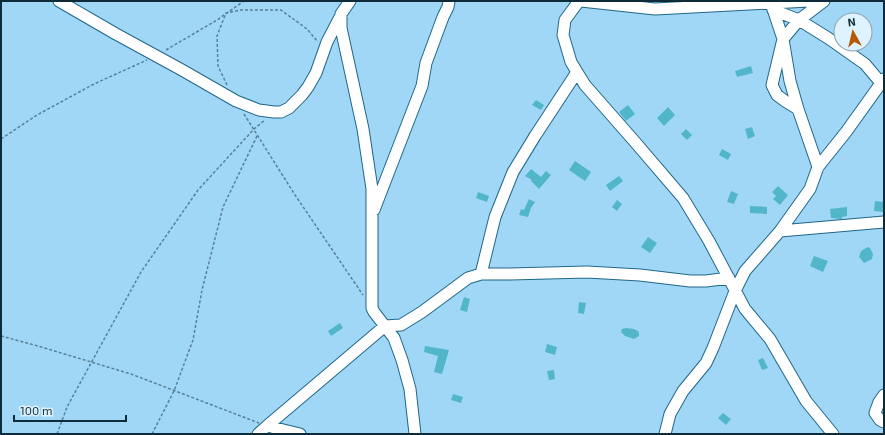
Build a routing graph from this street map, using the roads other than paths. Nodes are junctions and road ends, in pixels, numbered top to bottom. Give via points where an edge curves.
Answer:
1 (58, 1) edge
2 (350, 1) edge
3 (449, 1) edge
4 (580, 1) edge
5 (810, 1) edge
6 (824, 1) edge
7 (738, 3) edge
8 (772, 6) junction
9 (341, 14) junction
10 (800, 20) junction
11 (783, 39) junction
12 (577, 72) junction
13 (883, 83) edge
14 (798, 109) junction
15 (818, 167) junction
16 (372, 216) junction
17 (884, 222) edge
18 (780, 231) junction
19 (481, 274) junction
20 (729, 278) junction
21 (735, 291) junction
22 (385, 326) junction
23 (884, 395) edge
24 (884, 422) edge
25 (266, 426) junction
26 (258, 434) edge
27 (300, 434) edge
28 (415, 434) edge
29 (665, 434) edge
30 (833, 434) edge

1 - 9 street via 236,101 267,112 281,112 302,95 316,73 324,48
2 - 9 street
3 - 16 street via 426,63 422,86
4 - 7 street via 655,9
4 - 12 street via 565,20 563,35 571,62
5 - 8 street
6 - 10 street
7 - 8 street
8 - 10 street
8 - 11 street
9 - 16 street via 342,32 366,144 372,189
10 - 11 street
10 - 13 street via 865,64
11 - 14 street
11 - 14 street via 772,85 777,95
12 - 19 street via 513,172 495,217
12 - 20 street via 585,85 683,198
13 - 15 street
14 - 15 street
15 - 18 street via 810,189
16 - 22 street via 372,308
17 - 18 street
18 - 21 street via 745,271
19 - 20 street via 587,272 690,281
19 - 22 street via 468,278 401,325
20 - 21 street
21 - 29 street via 706,363 683,391 670,414
21 - 30 street via 745,310 770,340 806,401
22 - 25 street
22 - 28 street via 396,343 407,376
23 - 24 street via 875,413
25 - 26 street
25 - 27 street

